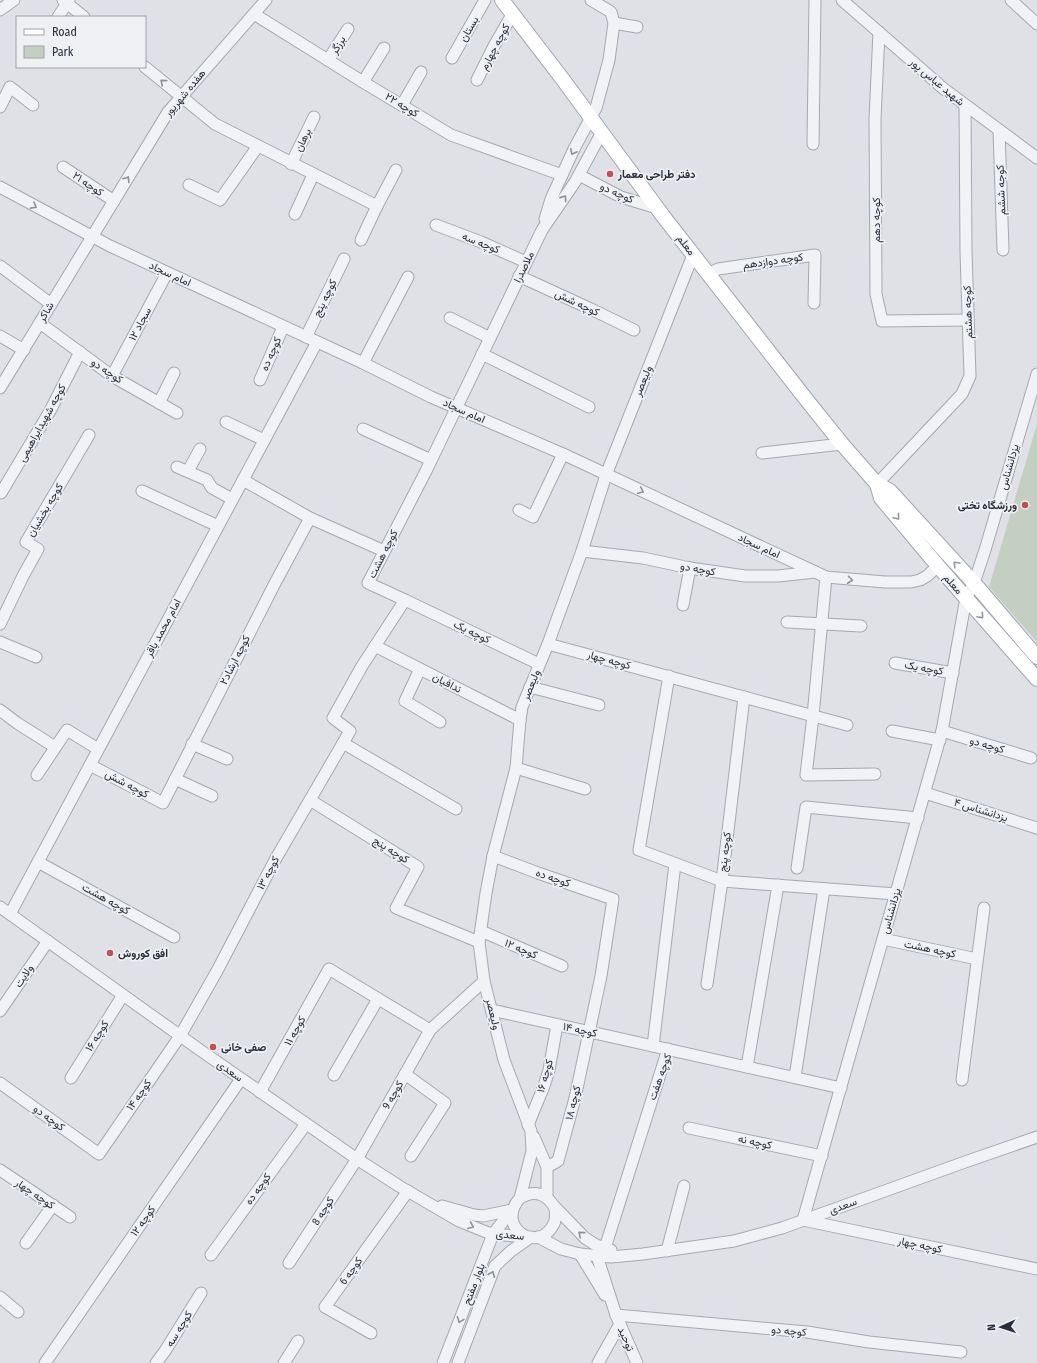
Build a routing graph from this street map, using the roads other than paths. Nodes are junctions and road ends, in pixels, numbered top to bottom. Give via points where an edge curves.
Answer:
1 (14, 0) edge
2 (266, 0) edge
3 (485, 0) edge
4 (502, 0) edge
5 (592, 0) edge
6 (815, 0) edge
7 (842, 0) edge
8 (1011, 0) edge
9 (67, 1) edge
10 (0, 10) edge
11 (512, 13) junction
12 (254, 14) junction
13 (59, 16) edge
14 (83, 16) edge
15 (614, 24) junction
16 (1037, 24) edge
17 (637, 27) dead end
18 (348, 29) dead end
19 (879, 32) junction
20 (384, 48) dead end
21 (452, 58) dead end
22 (328, 60) junction
23 (145, 68) edge
24 (421, 72) dead end
25 (477, 80) dead end
26 (363, 82) junction
27 (181, 97) junction
28 (33, 105) dead end
29 (402, 105) junction
30 (965, 105) junction
31 (0, 107) edge
32 (314, 117) dead end
33 (591, 117) junction
34 (999, 130) junction
35 (602, 132) junction
36 (813, 144) dead end
37 (258, 146) junction
38 (1037, 158) edge
39 (291, 164) junction
40 (63, 167) dead end
41 (396, 170) dead end
42 (313, 175) junction
43 (562, 175) junction
44 (579, 175) junction
45 (189, 185) dead end
46 (0, 187) edge
47 (114, 201) junction
48 (377, 206) junction
49 (657, 208) junction
50 (295, 214) dead end
51 (436, 225) dead end
52 (542, 230) junction
53 (92, 236) junction
54 (361, 240) dead end
55 (1003, 250) dead end
56 (693, 255) junction
57 (344, 259) dead end
58 (526, 262) junction
59 (0, 266) edge
60 (168, 273) junction
61 (708, 274) junction
62 (519, 276) junction
63 (408, 277) dead end
64 (814, 303) dead end
65 (51, 304) junction
66 (450, 318) dead end
67 (968, 320) junction
68 (40, 323) junction
69 (283, 327) junction
70 (634, 330) dead end
71 (0, 336) edge
72 (306, 337) junction
73 (490, 338) junction
74 (317, 342) junction
75 (24, 350) junction
76 (80, 352) junction
77 (482, 354) junction
78 (363, 363) junction
79 (174, 373) dead end
80 (1037, 374) edge
81 (112, 376) junction
82 (260, 380) dead end
83 (1, 383) edge
84 (159, 403) junction
85 (589, 407) dead end
86 (456, 408) junction
87 (177, 413) dead end
88 (226, 422) dead end
89 (363, 429) dead end
90 (89, 435) dead end
91 (264, 440) junction
92 (842, 444) junction
93 (200, 449) dead end
94 (762, 453) dead end
95 (563, 454) junction
96 (431, 460) junction
97 (177, 467) dead end
98 (188, 471) junction
99 (606, 475) junction
100 (243, 480) junction
101 (877, 484) junction
102 (142, 491) dead end
103 (1, 493) dead end
104 (232, 499) junction
105 (519, 510) dead end
106 (310, 518) junction
107 (218, 526) junction
108 (384, 551) junction
109 (582, 551) junction
110 (938, 566) junction
111 (690, 568) junction
112 (816, 572) junction
113 (826, 577) junction
114 (974, 583) junction
115 (966, 598) junction
116 (405, 600) junction
117 (684, 605) dead end
118 (787, 622) dead end
119 (822, 623) junction
120 (0, 624) edge
121 (861, 626) dead end
122 (0, 642) edge
123 (548, 644) junction
124 (375, 646) junction
125 (36, 657) dead end
126 (1037, 657) edge
127 (895, 663) dead end
128 (539, 664) junction
129 (420, 670) junction
130 (953, 673) junction
131 (669, 676) junction
132 (1037, 679) edge
133 (530, 687) junction
134 (744, 698) junction
135 (599, 705) dead end
136 (0, 710) edge
137 (813, 716) junction
138 (520, 720) junction
139 (440, 722) dead end
140 (847, 725) dead end
141 (892, 731) dead end
142 (941, 736) junction
143 (343, 743) junction
144 (192, 744) junction
145 (55, 747) junction
146 (98, 749) junction
147 (1031, 758) dead end
148 (227, 759) dead end
149 (90, 765) junction
150 (516, 768) junction
151 (875, 774) dead end
152 (37, 775) dead end
153 (175, 779) junction
154 (585, 789) dead end
155 (925, 793) junction
156 (212, 796) dead end
157 (310, 800) junction
158 (163, 803) joint
159 (456, 809) dead end
160 (918, 818) junction
161 (1037, 828) edge
162 (493, 856) junction
163 (38, 862) junction
164 (675, 864) junction
165 (797, 868) dead end
166 (722, 881) junction
167 (778, 885) junction
168 (824, 889) junction
169 (896, 894) junction
170 (613, 899) joint
171 (0, 907) edge
172 (984, 908) dead end
173 (10, 914) junction
174 (174, 936) dead end
175 (480, 936) junction
176 (883, 939) junction
177 (48, 941) junction
178 (977, 959) junction
179 (562, 966) dead end
180 (484, 981) junction
181 (707, 984) dead end
182 (123, 995) junction
183 (378, 999) junction
184 (492, 1010) junction
185 (0, 1011) edge
186 (558, 1025) junction
187 (430, 1030) junction
188 (589, 1032) junction
189 (180, 1036) junction
190 (653, 1046) junction
191 (668, 1049) junction
192 (747, 1067) junction
193 (405, 1074) junction
194 (334, 1075) dead end
195 (71, 1078) dead end
196 (794, 1078) junction
197 (241, 1079) junction
198 (962, 1080) dead end
199 (0, 1083) edge
200 (841, 1088) junction
201 (260, 1092) junction
202 (306, 1124) junction
203 (530, 1128) junction
204 (689, 1128) dead end
205 (1037, 1137) edge
206 (99, 1154) joint
207 (411, 1156) dead end
208 (822, 1156) junction
209 (356, 1159) junction
210 (547, 1167) junction
211 (0, 1170) edge
212 (684, 1186) dead end
213 (408, 1191) junction
214 (520, 1198) junction
215 (547, 1198) junction
216 (425, 1200) junction
217 (52, 1205) junction
218 (555, 1207) junction
219 (512, 1210) junction
220 (70, 1217) dead end
221 (803, 1220) junction
222 (493, 1234) junction
223 (534, 1237) junction
224 (26, 1243) dead end
225 (667, 1251) junction
226 (601, 1252) junction
227 (580, 1254) junction
228 (211, 1255) dead end
229 (290, 1263) dead end
230 (1037, 1269) edge
231 (201, 1294) dead end
232 (0, 1297) edge
233 (18, 1312) dead end
234 (618, 1319) junction
235 (371, 1333) dead end
236 (298, 1342) dead end
237 (961, 1352) dead end
238 (45, 1363) edge
239 (156, 1363) edge
240 (284, 1363) edge
241 (444, 1363) edge
242 (458, 1363) edge
243 (598, 1363) edge
244 (637, 1363) edge

1 - 10 street
2 - 12 street, هفده شهریور
3 - 21 street, بستان
4 - 11 main road, معلم
5 - 15 street via 611,12
6 - 36 street
7 - 19 street, شهید عباس پور
8 - 16 street
9 - 13 street
9 - 14 street
11 - 25 street, کوچه چهارم
11 - 33 main road, معلم
12 - 22 street, کوچه ۲۲
12 - 27 street, هفده شهریور
15 - 17 street
15 - 33 street via 609,60 596,108
18 - 22 street, برزگر
19 - 30 street, شهید عباس پور
19 - 67 street, کوچه دهم via 875,119 876,294 882,321
20 - 26 street
22 - 26 street, کوچه ۲۲
27 -> 23 street
24 - 29 street
26 - 29 street, کوچه ۲۲
27 - 37 street via 215,124
47 -> 27 street, هفده شهریور via 168,112
28 - 31 street via 10,87
29 - 43 street, کوچه ۲۲ via 451,134
30 - 34 street, شهید عباس پور
30 - 67 street, کوچه هشتم
32 - 39 street, برهان
33 - 35 main road, معلم
33 -> 43 street
34 - 38 street, شهید عباس پور
34 - 55 street, کوجه ششم
35 - 44 street, ملاصدرا
35 - 49 main road, معلم
37 - 39 street
37 - 45 street via 220,200
39 - 42 street
40 - 47 street, کوچه ۲۱
41 - 48 street
42 - 48 street
42 - 50 street
43 - 52 street via 550,200
44 - 49 street, کوچه دو via 621,197
52 -> 44 street, ملاصدرا
46 -> 53 street, امام سجاد
47 - 53 street, هفده شهریور
48 - 54 street
49 - 56 main road, معلم
51 - 58 street, کوچه سه
52 - 58 street, ملاصدرا
53 - 60 street, امام سجاد
53 - 65 street, شاکر
56 - 61 main road, معلم
56 - 99 street, ولیعصر
57 - 72 street, کوچه پنج
58 - 62 street, ملاصدرا
59 - 65 street
60 - 69 street, امام سجاد
60 - 81 street, سجاد ۱۲
61 - 64 street, کوچه دوازدهم via 718,269 815,255
61 - 92 main road, معلم
62 - 70 street, کوچه شش
62 - 73 street, ملاصدرا
63 - 78 street
65 - 68 street, شاکر
66 - 73 street
67 - 101 street, کوچه هشتم via 970,376 962,394
68 - 75 street, شاکر
68 - 76 street, کوچه دو
69 - 72 street, امام سجاد
69 - 82 street, کوچه ده
71 - 75 street
72 - 74 street, امام سجاد
73 - 77 street, ملاصدرا
74 - 78 street, امام سجاد
74 - 91 street, امام محمد باقر
75 - 83 street, شاکر
76 - 81 street, کوچه دو
76 - 103 street, کوچه شهیدایراهیمی via 50,411
77 - 85 street
77 - 86 street, ملاصدرا
78 - 86 street, امام سجاد
79 - 84 street
80 - 114 street, یزدانشناس
81 - 84 street, کوچه دو
84 - 87 street, کوچه دو
86 - 95 street, امام سجاد
86 - 96 street, کوچه هشت
88 - 91 street
89 - 96 street
90 - 120 street, کوچه بخشیان via 26,542 38,549 22,576
91 - 100 street, امام محمد باقر
92 - 94 street
92 - 101 main road, معلم
93 - 98 street
95 - 99 street, امام سجاد
95 - 105 street via 533,516
96 - 108 street, کوچه هشت
97 - 98 street
98 - 104 street via 207,480 212,488
99 - 109 street, ولیعصر
99 -> 112 street, امام سجاد
100 - 104 street, امام محمد باقر
100 - 106 street
101 -> 110 main road, معلم via 881,498
114 -> 101 main road, معلم via 890,491
102 - 107 street
104 - 107 street, امام محمد باقر
106 - 108 street
106 - 144 street, کوچه ارشاد۲
107 - 146 street, امام محمد باقر
108 - 116 street, کوچه هشت via 368,583
109 - 111 street, کوچه دو via 643,558
109 - 123 street, ولیعصر
113 -> 110 street, امام سجاد via 911,582 927,576
110 - 115 main road, معلم
111 - 112 street, کوچه دو via 746,576
111 - 117 street
112 - 113 street, امام سجاد
113 - 119 street
114 - 115 street, یزدانشناس
114 - 126 main road, معلم
115 - 130 street, یزدانشناس
115 -> 132 main road, معلم
116 - 124 street
116 - 128 street, کوچه یک
118 - 119 street
119 - 121 street
119 - 137 street
122 - 125 street
123 - 128 street, ولیعصر
123 - 131 street, کوچه چهار
124 - 129 street, ندافیان
124 - 143 street, کوچه ۱۳ via 333,718 350,731
127 - 130 street, کوچه یک
128 - 133 street, ولیعصر
129 - 138 street, ندافیان
129 - 139 street via 405,701
130 - 142 street, یزدانشناس
131 - 134 street, کوچه چهار
131 - 164 street via 639,850
133 - 135 street
133 - 138 street, ولیعصر via 522,706
134 - 137 street, کوچه چهار
134 - 166 street, کوچه پنج
136 - 145 street
137 - 140 street, کوچه چهار
137 - 151 street via 806,775
138 - 150 street, ولیعصر
141 - 142 street
142 - 147 street, کوچه دو
142 - 155 street, یزدانشناس
143 - 157 street, کوچه ۱۳
143 - 159 street
144 - 148 street
144 - 153 street, کوچه ارشاد۲
145 - 146 street via 66,730
145 - 152 street
146 - 149 street, امام محمد باقر
149 - 158 street, کوچه شش
149 - 163 street, امام محمد باقر
150 - 154 street
150 - 162 street, ولیعصر
153 - 156 street
153 - 158 street, کوچه ارشاد۲
155 - 160 street, یزدانشناس
155 - 161 street, یزدانشناس ۴
157 - 175 street, کوچه پنج via 418,867 396,908
157 - 189 street, کوچه ۱۳
160 - 165 street via 806,807
160 - 169 street, یزدانشناس
162 - 170 street, کوچه ده
162 - 175 street, ولیعصر
163 - 173 street, امام محمد باقر
163 - 174 street, کوچه هشت
164 - 166 street
164 - 190 street
166 - 167 street, کوچه پنج
166 - 181 street
167 - 168 street, کوچه پنج
167 - 192 street
168 - 169 street, کوچه پنج
168 - 196 street
169 - 176 street, یزدانشناس
170 - 188 street, کوچه ۱۸
171 - 173 street, سعدی
172 - 178 street
173 - 177 street, سعدی
175 - 179 street, کوچه ۱۲
175 - 180 street, ولیعصر
176 - 178 street, کوچه هشت
176 - 200 street, یزدانشناس
177 - 182 street, سعدی
177 - 185 street, ولایت
178 - 198 street
180 - 184 street, ولیعصر
180 - 187 street
182 - 189 street, سعدی
182 - 195 street, کوچه ۱۶
183 - 187 street
183 - 194 street
183 - 201 street, کوچه ۱۱ via 329,969
184 - 186 street, کوچه ۱۴
184 - 203 street, ولیعصر via 504,1060
186 - 188 street, کوچه ۱۴
186 - 203 street, کوچه ۱۶ via 547,1075
187 - 193 street, کوچه 9
188 - 190 street, کوچه ۱۴
188 - 210 street, کوچه ۱۸ via 558,1161
189 - 197 street, سعدی
189 - 206 street, کوچه ۱۴
190 - 191 street, کوچه ۱۴
191 - 192 street, کوچه هفت
191 - 226 street, کوچه هفت
192 - 196 street, کوچه هفت
193 - 207 street via 445,1103
193 - 209 street, کوچه 9
196 - 200 street, کوچه هفت
197 - 201 street, سعدی
197 - 238 street, کوچه ۱۲
199 - 206 street, کوچه دو
200 - 208 street, یزدانشناس
201 - 202 street, سعدی
202 - 209 street, سعدی
202 - 228 street, کوچه ده
203 - 210 street, ولیعصر
203 - 214 street, ولیعصر via 532,1151
204 - 208 street, کوچه نه
205 - 221 street, سعدی
208 - 221 street, یزدانشناس
209 - 213 street, سعدی
209 - 229 street, کوچه 8
210 - 215 street, ولیعصر
211 - 217 street, کوچه چهار
212 - 225 street
213 - 216 street, سعدی
213 - 235 street, کوچه 6 via 325,1307
214 - 215 street via 534,1193
214 - 219 street via 514,1203
215 - 218 street
216 - 219 street, سعدی via 474,1215 483,1216
216 -> 222 street, سعدی via 459,1221
217 - 220 street, کوچه چهار
217 - 224 street
218 - 223 street via 556,1217 550,1230 545,1235
226 -> 218 street
219 - 222 street, بلوار مفتح
219 - 223 street via 511,1218 517,1231
221 - 225 street, سعدی via 734,1241
221 - 230 street, کوچه چهار
222 - 223 street, سعدی
222 -> 241 street, بلوار مفتح
223 - 227 street, سعدی
242 -> 223 street, بلوار مفتح via 495,1266 511,1251
225 - 226 street, سعدی via 611,1257
226 - 227 street, سعدی
226 - 234 street
227 - 234 street
231 - 239 street, کوچه سه
232 - 233 street
234 - 237 street, کوچه دو via 806,1332
234 - 243 street
234 - 244 street, توحید
236 - 240 street

